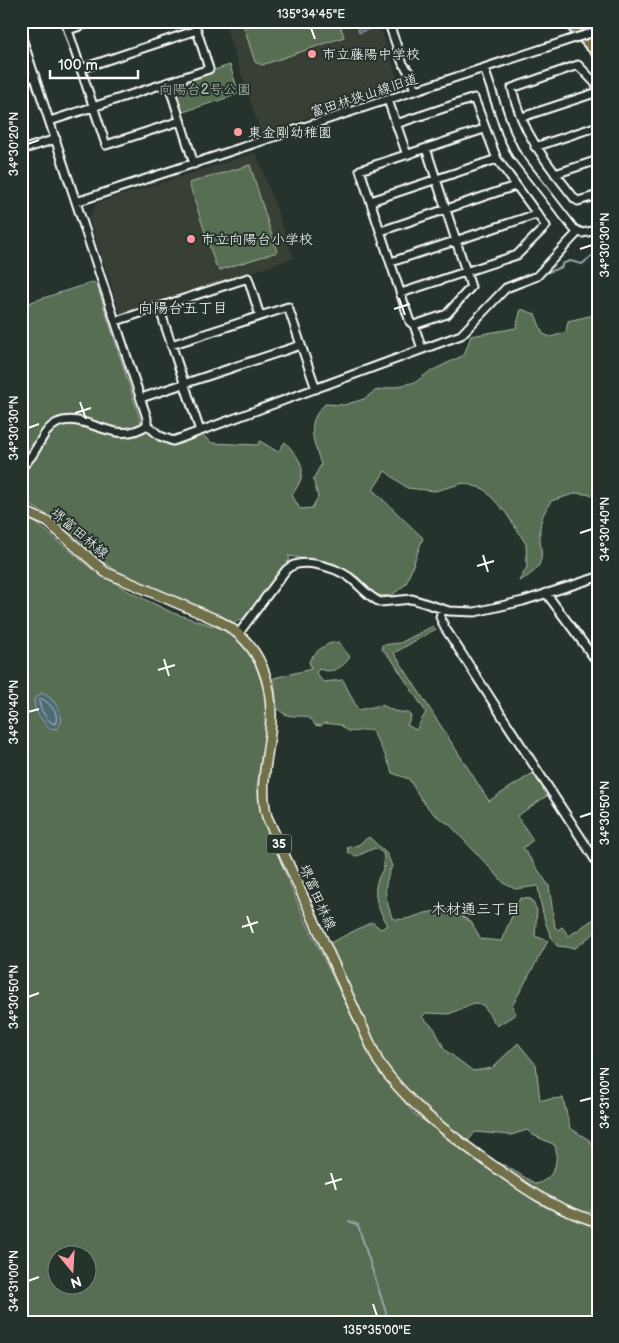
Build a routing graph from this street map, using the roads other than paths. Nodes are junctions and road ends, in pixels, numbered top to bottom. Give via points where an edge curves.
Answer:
1 (65, 21) edge
2 (95, 21) edge
3 (194, 21) edge
4 (388, 21) edge
5 (568, 21) edge
6 (578, 21) edge
7 (68, 30) junction
8 (197, 30) junction
9 (21, 35) edge
10 (597, 35) edge
11 (23, 46) edge
12 (598, 53) edge
13 (484, 68) junction
14 (80, 69) junction
15 (35, 76) junction
16 (21, 80) edge
17 (168, 82) junction
18 (598, 86) edge
19 (415, 91) junction
20 (598, 92) edge
21 (388, 100) junction
22 (93, 107) junction
23 (522, 117) junction
24 (180, 121) junction
25 (50, 122) junction
26 (396, 124) junction
27 (598, 126) edge
28 (484, 130) junction
29 (56, 139) junction
30 (535, 147) junction
31 (426, 148) junction
32 (21, 150) edge
33 (407, 155) junction
34 (497, 159) junction
35 (598, 160) edge
36 (194, 164) junction
37 (555, 174) junction
38 (436, 179) junction
39 (515, 186) junction
40 (598, 195) edge
41 (370, 201) junction
42 (76, 202) junction
43 (446, 210) junction
44 (537, 214) junction
45 (598, 230) edge
46 (381, 232) junction
47 (578, 232) junction
48 (456, 241) junction
49 (391, 262) junction
50 (466, 272) junction
51 (401, 293) junction
52 (159, 307) junction
53 (260, 316) junction
54 (116, 321) junction
55 (414, 325) junction
56 (172, 345) junction
57 (301, 345) junction
58 (422, 349) junction
59 (184, 384) junction
60 (316, 389) junction
61 (141, 398) junction
62 (147, 425) junction
63 (200, 431) junction
64 (21, 467) edge
65 (21, 510) edge
66 (598, 577) edge
67 (546, 593) junction
68 (442, 609) junction
69 (239, 632) junction
70 (598, 663) edge
71 (598, 864) edge
72 (598, 1222) edge

1 - 7 street
2 - 7 street
3 - 8 street
4 - 19 street
5 - 12 highway
6 - 10 highway
7 - 14 street
8 - 14 street
8 - 17 street via 209,69
9 - 11 street
10 - 13 street, 富田林狭山線旧道, bridge via 574,38
11 - 15 street
13 - 19 street, 富田林狭山線旧道
13 - 47 street via 516,154
14 - 22 street
15 - 16 street
15 - 25 street
17 - 22 street
17 - 24 street
18 - 23 street via 578,65 513,86
19 - 21 street, 富田林狭山線旧道
20 - 23 street
21 - 26 street
21 - 36 street, 富田林狭山線旧道
22 - 24 street via 106,145
22 - 25 street
23 - 30 street
24 - 36 street
25 - 29 street
26 - 28 street via 474,98
26 - 33 street
27 - 30 street
28 - 31 street
28 - 34 street
29 - 32 street
29 - 42 street
30 - 37 street
31 - 33 street
31 - 38 street
33 - 41 street via 360,170
34 - 38 street
34 - 39 street
35 - 37 street
36 - 42 street, 富田林狭山線旧道
37 - 40 street via 576,200
38 - 41 street
38 - 43 street
39 - 43 street
39 - 44 street
41 - 46 street
42 - 54 street
43 - 46 street
43 - 48 street
44 - 48 street
44 - 50 street via 546,226 517,255
45 - 47 street
46 - 49 street
47 - 58 street via 537,276 506,288 461,335
48 - 49 street
48 - 50 street
49 - 51 street
50 - 51 street
50 - 55 street via 471,287 448,314
51 - 55 street via 410,322
52 - 53 street via 248,278
52 - 54 street
52 - 56 street
53 - 56 street
53 - 57 street via 288,307
54 - 61 street
55 - 58 street
56 - 59 street
57 - 59 street
57 - 60 street
58 - 60 street
59 - 61 street
59 - 63 street
60 - 63 street
61 - 62 street
62 - 63 street via 172,441
62 - 64 street via 124,433 76,421 60,422 46,432 33,457
65 - 69 main road, 堺富田林線 / 35 via 48,522 104,572
66 - 67 street
67 - 68 street via 474,612
67 - 70 street
68 - 69 street via 412,599 380,602 343,573 322,566 296,564 286,570
68 - 71 street via 440,617 445,628
69 - 72 main road, 堺富田林線 / 35 via 260,660 271,696 263,785 267,817 378,1061 403,1094 436,1124 533,1195 561,1210

